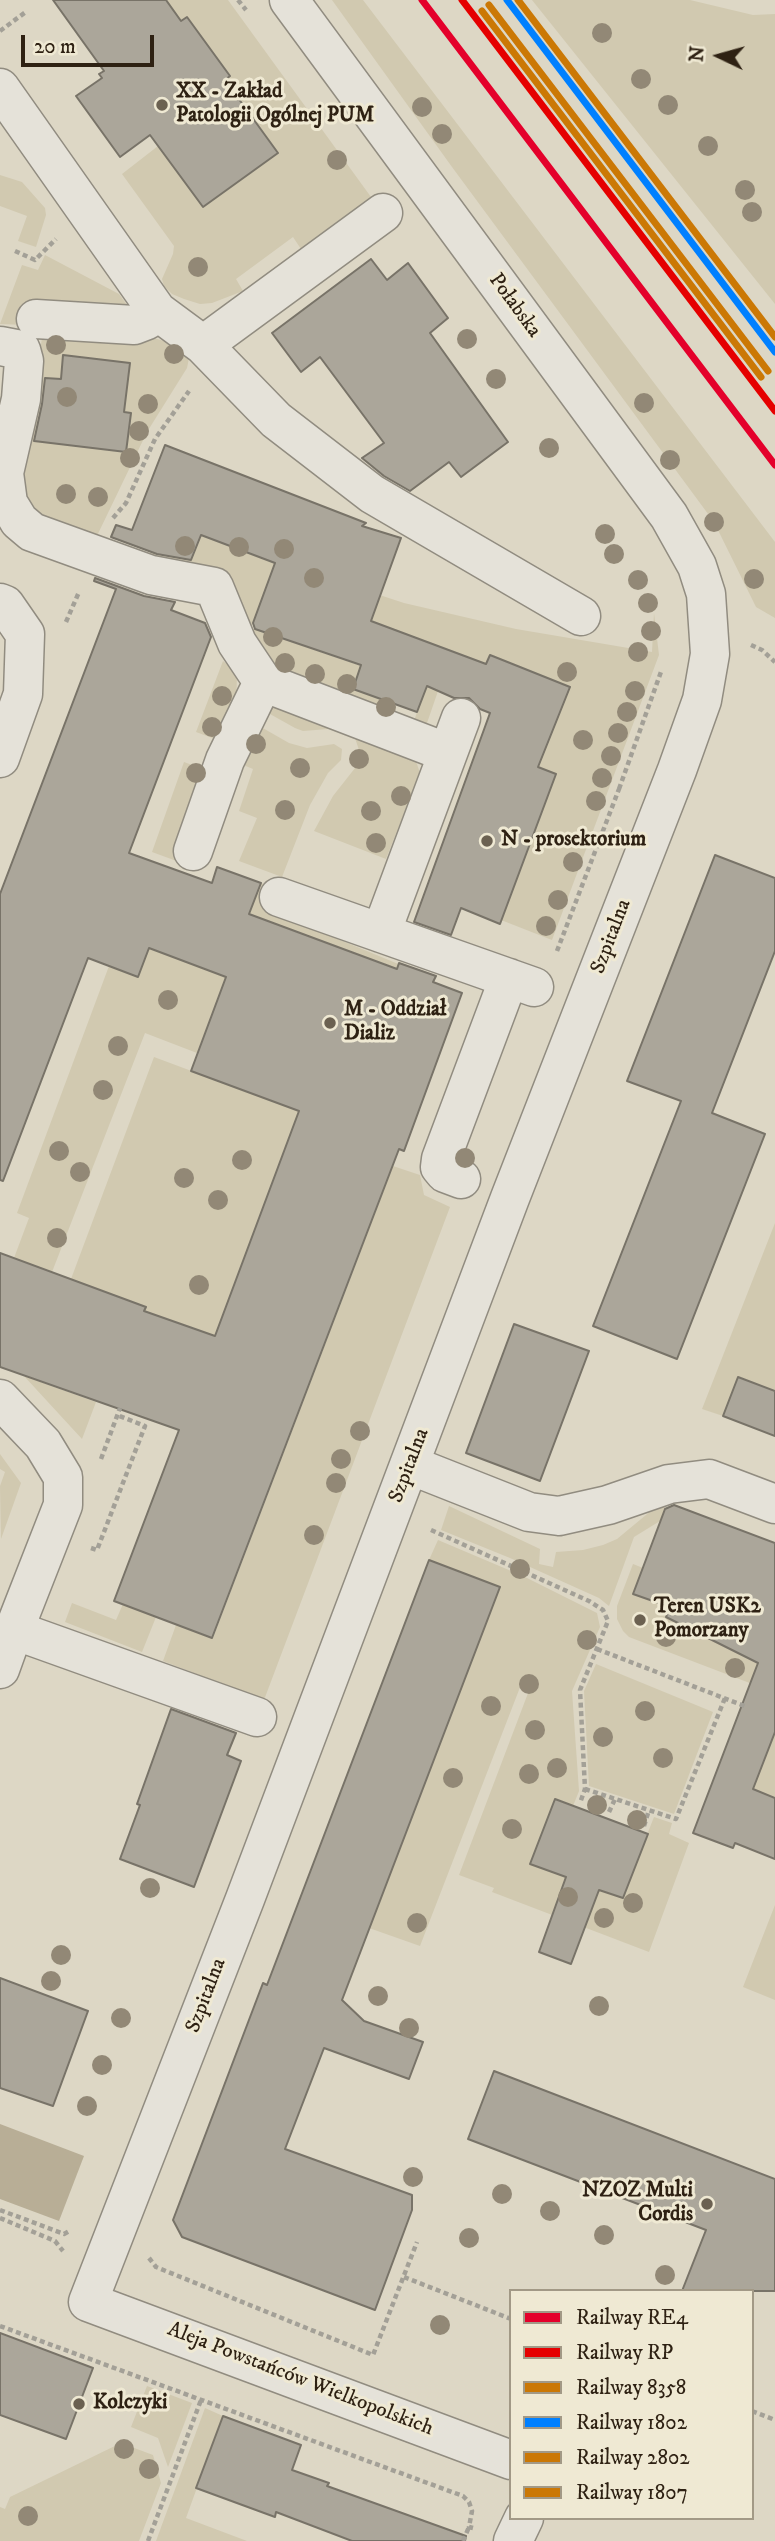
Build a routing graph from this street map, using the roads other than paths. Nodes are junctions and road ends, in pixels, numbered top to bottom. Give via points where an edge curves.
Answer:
1 (289, 0) edge
2 (0, 88) edge
3 (383, 213) dead end
4 (157, 311) junction
5 (36, 319) dead end
6 (0, 345) edge
7 (208, 352) junction
8 (0, 603) edge
9 (581, 616) dead end
10 (709, 625) joint
11 (262, 682) junction
12 (461, 718) dead end
13 (447, 753) junction
14 (0, 758) edge
15 (193, 852) dead end
16 (279, 897) dead end
17 (381, 933) junction
18 (461, 1179) dead end
19 (0, 1399) edge
20 (410, 1465) junction
21 (775, 1504) edge
22 (14, 1630) junction
23 (0, 1669) edge
24 (257, 1717) dead end
25 (88, 2302) joint
26 (509, 2459) edge
27 (523, 2520) edge
28 (513, 2541) edge

1 - 10 street, Połabska via 669,516 697,566
2 - 4 street
3 - 7 street
4 - 5 street via 134,325
4 - 7 street
6 - 11 street via 21,350 24,361 21,399 4,473 8,503 19,521 32,532 151,575 214,587 237,643
7 - 9 street via 276,420 372,494
8 - 14 street via 25,634 23,694
10 - 20 street, Szpitalna via 710,654 702,700
11 - 13 street
11 - 15 street via 225,760
12 - 13 street
13 - 17 street
16 - 17 street
17 - 18 street via 522,983 441,1159 445,1173
19 - 22 street via 43,1444 63,1477 62,1505
20 - 21 street via 528,1512 559,1516 669,1484 709,1479
20 - 25 street, Szpitalna
22 - 23 street
22 - 24 street
25 - 26 street, Aleja Powstańców Wielkopolskich
27 - 28 street

